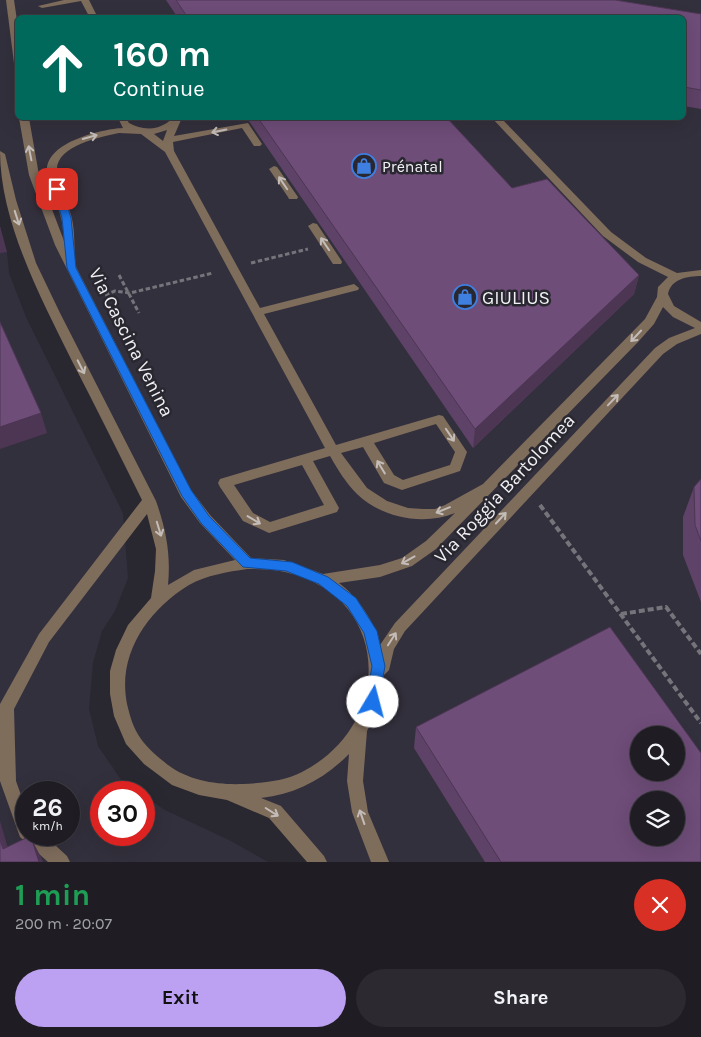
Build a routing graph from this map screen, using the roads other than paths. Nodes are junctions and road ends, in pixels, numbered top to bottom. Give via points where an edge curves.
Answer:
1 (10, 0) edge
2 (78, 0) edge
3 (84, 0) edge
4 (41, 3) edge
5 (92, 15) edge
6 (15, 39) edge
7 (24, 120) edge
8 (123, 120) edge
9 (176, 120) edge
10 (498, 120) edge
11 (242, 121) edge
12 (139, 131) junction
13 (257, 144) dead end
14 (168, 145) junction
15 (0, 158) edge
16 (274, 169) dead end
17 (293, 197) dead end
18 (313, 226) dead end
19 (337, 262) dead end
20 (72, 268) junction
21 (700, 272) edge
22 (676, 276) junction
23 (354, 288) dead end
24 (663, 296) junction
25 (258, 312) junction
26 (701, 326) edge
27 (701, 330) edge
28 (365, 440) junction
29 (332, 450) junction
30 (305, 458) junction
31 (486, 488) junction
32 (149, 501) junction
33 (247, 563) junction
34 (324, 580) junction
35 (158, 599) junction
36 (373, 702) junction
37 (359, 732) junction
38 (228, 793) junction
39 (15, 800) edge
40 (43, 846) edge
41 (61, 862) edge
42 (318, 862) edge
43 (380, 862) edge

1 - 6 street
2 - 4 street
3 - 5 street
20 -> 7 street, Via Cascina Venina via 34,176
8 - 12 street via 125,125
9 - 12 street via 159,130
9 - 14 street
10 - 22 street via 607,234 642,260
11 - 13 street
11 -> 14 street
12 - 14 street
20 -> 12 street via 66,218 52,164 75,142 93,136
14 - 25 street
15 -> 32 street via 31,263
17 -> 16 street
19 -> 18 street
20 - 33 street, Via Cascina Venina via 186,493 205,519
21 - 22 street
22 - 24 street, Via Roggia Bartolomea via 664,288
23 - 25 street
24 - 26 street via 674,314
24 -> 31 street, Via Roggia Bartolomea via 650,321
25 - 29 street
36 -> 27 street, Via Roggia Bartolomea via 387,646 400,627 659,351 673,340
28 -> 28 street via 439,419 461,452 455,468 402,485 388,479
28 - 29 street
29 - 30 street
31 -> 29 street via 440,513 424,515 396,511 363,493
30 -> 30 street via 225,483 248,517 269,528 332,508
31 -> 34 street, Via Roggia Bartolomea via 431,545 407,562 380,571
32 -> 35 street via 163,541 164,568
32 - 39 street via 44,638 6,708 8,781
33 - 34 street via 287,566
33 - 35 street via 215,569 192,578
34 - 36 street via 351,602 370,631 378,666
35 - 38 street via 141,617 126,641 118,667 116,694 122,718 133,741 163,771 200,788
36 - 37 street
37 - 38 street via 335,758 304,779 267,791
43 -> 37 street via 360,812 355,781
38 -> 42 street via 275,812
40 - 41 street

